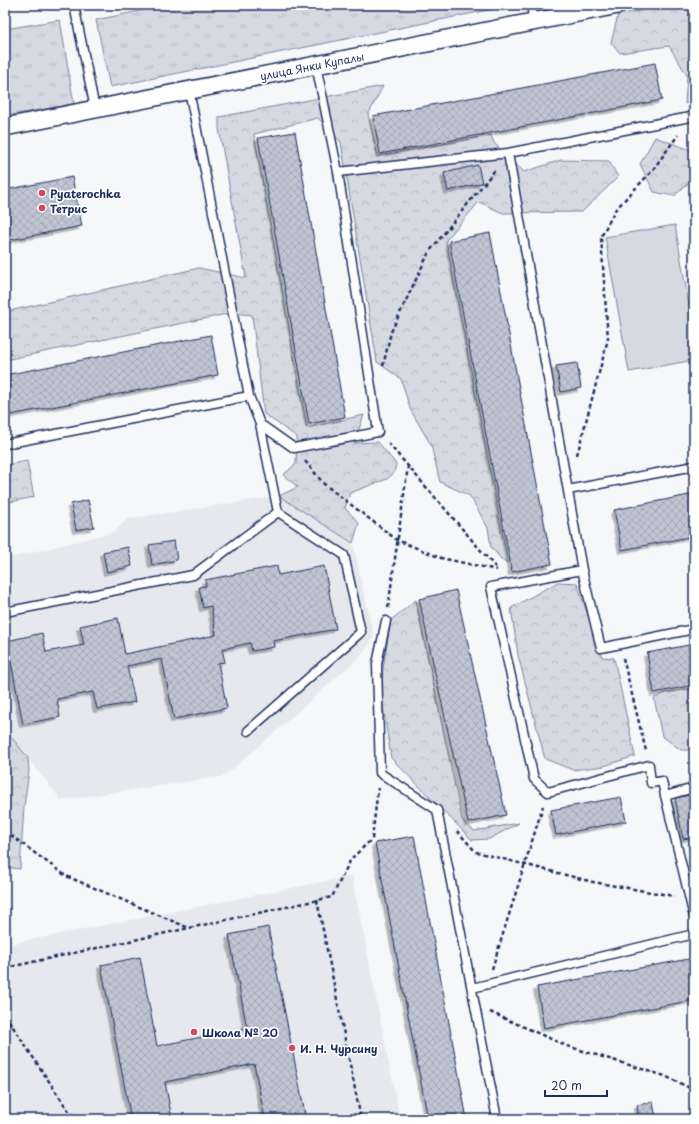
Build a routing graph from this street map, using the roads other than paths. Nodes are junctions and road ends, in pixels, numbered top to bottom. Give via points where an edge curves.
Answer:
1 (74, 5) edge
2 (531, 5) edge
3 (618, 5) edge
4 (534, 22) junction
5 (316, 65) junction
6 (189, 90) junction
7 (95, 109) junction
8 (692, 115) edge
9 (5, 127) edge
10 (508, 153) junction
11 (338, 172) junction
12 (249, 396) junction
13 (260, 424) junction
14 (5, 444) edge
15 (694, 466) edge
16 (568, 490) junction
17 (278, 512) junction
18 (582, 570) junction
19 (5, 612) edge
20 (386, 621) road end
21 (694, 628) edge
22 (248, 731) dead end
23 (662, 781) junction
24 (694, 788) edge
25 (694, 917) edge
26 (694, 934) edge
27 (472, 988) junction
28 (497, 1119) edge

1 - 7 lane
2 - 4 lane
3 - 4 street, улица Янки Купалы
4 - 5 street, улица Янки Купалы
5 - 6 street, улица Янки Купалы
5 - 11 lane
6 - 7 street, улица Янки Купалы
6 - 12 lane
7 - 9 street, улица Янки Купалы
8 - 10 lane
10 - 11 lane
10 - 16 lane
11 - 13 lane via 378,432 294,448
12 - 13 lane
12 - 14 lane
13 - 17 lane
15 - 16 lane
16 - 18 lane
17 - 19 lane via 193,575
17 - 22 lane via 344,555 361,632
18 - 21 lane via 601,648
18 - 23 lane via 492,587 534,779 548,792 649,765 651,783
20 - 27 lane via 377,664 380,773 437,810
23 - 24 lane via 665,796
23 - 25 lane
26 - 27 lane
27 - 28 lane

